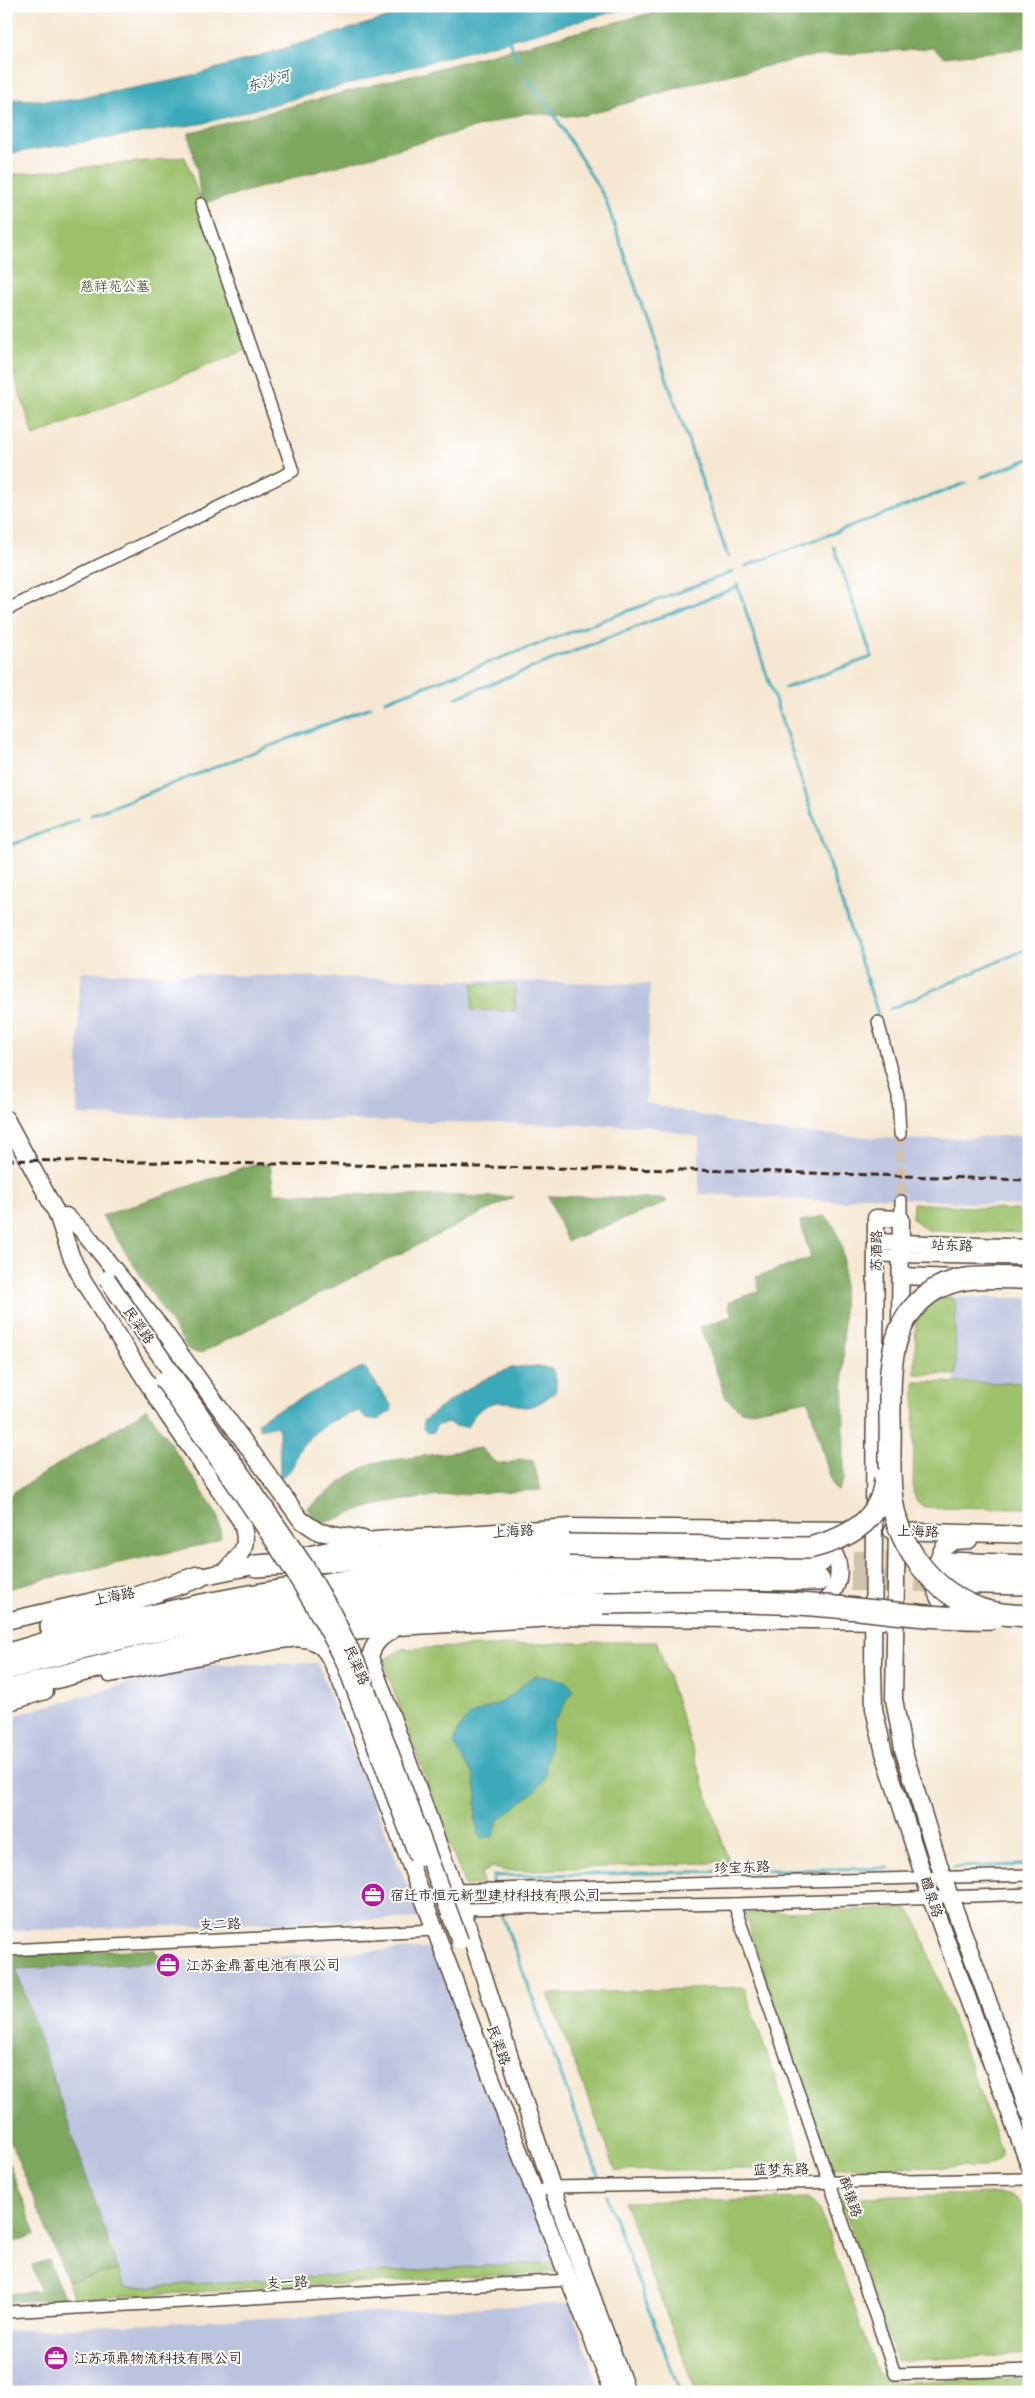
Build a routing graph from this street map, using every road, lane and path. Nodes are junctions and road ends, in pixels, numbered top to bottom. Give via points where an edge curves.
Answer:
1 (201, 204) dead end
2 (6, 610) edge
3 (878, 1022) dead end
4 (6, 1119) edge
5 (900, 1134) tunnel mouth
6 (901, 1201) tunnel mouth
7 (62, 1217) junction
8 (901, 1219) junction
9 (1029, 1248) edge
10 (876, 1249) junction
11 (901, 1250) junction
12 (1029, 1259) edge
13 (901, 1276) junction
14 (933, 1277) junction
15 (1029, 1279) edge
16 (901, 1304) junction
17 (890, 1403) junction
18 (733, 1528) junction
19 (873, 1530) junction
20 (897, 1531) junction
21 (1029, 1537) edge
22 (375, 1540) junction
23 (256, 1566) junction
24 (1029, 1566) edge
25 (227, 1570) junction
26 (198, 1577) junction
27 (1029, 1584) edge
28 (1029, 1617) edge
29 (738, 1619) junction
30 (873, 1620) junction
31 (6, 1621) edge
32 (896, 1621) junction
33 (1029, 1624) edge
34 (397, 1627) junction
35 (281, 1640) junction
36 (6, 1642) edge
37 (6, 1655) edge
38 (6, 1669) edge
39 (6, 1691) edge
40 (6, 1702) edge
41 (1029, 1875) edge
42 (925, 1877) junction
43 (943, 1877) junction
44 (455, 1890) junction
45 (1029, 1894) edge
46 (930, 1896) junction
47 (951, 1896) junction
48 (734, 1904) junction
49 (462, 1909) junction
50 (435, 1930) junction
51 (455, 1942) junction
52 (6, 1950) edge
53 (1029, 2113) edge
54 (1029, 2165) edge
55 (1029, 2180) edge
56 (830, 2184) junction
57 (552, 2187) junction
58 (535, 2192) junction
59 (570, 2280) junction
60 (6, 2312) edge
61 (1029, 2370) edge
62 (613, 2392) edge
63 (627, 2392) edge

1 - 2 street via 293,471
3 - 5 street via 896,1083
4 - 7 main road, 民渠路
6 - 8 street
7 - 22 main road via 83,1231 162,1330 301,1520 319,1532
7 - 25 main road via 71,1256 83,1281 167,1414 241,1522 246,1537 242,1552
7 - 51 main road, 民渠路, bridge via 292,1570 333,1639
8 - 10 main road, 苏酒路 via 876,1218
8 - 11 main road, 苏酒路
9 - 11 main road, 站东路
10 - 11 main road, 站东路
10 - 19 main road, 苏酒路
11 - 12 street
11 - 13 main road, 苏酒路
13 - 14 main road
13 - 16 main road, 苏酒路
14 - 15 main road
14 - 16 main road via 922,1282
15 - 17 highway, bridge via 974,1277 947,1284 926,1295 904,1320 896,1338 890,1370
16 - 20 main road, 苏酒路
17 - 23 highway, bridge via 882,1499 866,1520 845,1536 814,1547 569,1545
17 - 28 highway, bridge via 891,1498 902,1535 917,1561 940,1586 966,1603 989,1612
18 - 19 main road, 上海路
18 - 22 main road, 上海路 via 572,1527
18 - 29 main road via 819,1536 830,1546 838,1564 837,1584 827,1602 815,1608
19 - 20 main road, 上海路
19 - 30 main road, 苏酒路
20 - 21 main road, 上海路
20 - 32 main road, 苏酒路
21 - 33 main road via 948,1543 936,1561 934,1586 942,1603 957,1614
22 - 23 main road, 上海路
23 - 25 main road, 上海路
24 - 27 highway via 947,1572
25 - 26 main road, 上海路
26 - 31 main road, 上海路
26 - 36 highway
28 - 39 highway, bridge via 968,1619 811,1605 730,1602 535,1604 441,1610 318,1623 163,1651
29 - 30 main road
29 - 34 main road via 572,1617
30 - 32 main road
30 - 42 main road, 醴泉路 via 874,1709 884,1753
32 - 33 main road
32 - 43 main road, 醴泉路 via 894,1700 903,1749
34 - 35 main road
34 - 44 main road, 民渠路 via 378,1639 372,1646 370,1657
35 - 40 main road via 79,1680
35 - 50 main road, 民渠路 via 314,1640 330,1659
37 - 38 highway, 上海路 via 119,1623 191,1607 415,1573 580,1562 820,1571 693,1580 536,1584 362,1599 201,1623 109,1641
41 - 43 street, 珍宝东路
42 - 43 street, 珍宝东路
42 - 44 street, 珍宝东路
42 - 46 main road, 醴泉路
43 - 47 main road, 醴泉路
44 - 49 main road, 民渠路
45 - 47 street
46 - 47 street
46 - 48 street
46 - 54 main road, 醴泉路
47 - 53 main road, 醴泉路
48 - 49 street
48 - 56 street, 醉猿路
49 - 57 main road, 民渠路
50 - 52 street, 支二路
50 - 58 main road, 民渠路
51 - 57 main road, 民渠路
51 - 58 main road, 民渠路
55 - 56 street, 蓝梦东路
56 - 57 street, 蓝梦东路
56 - 61 street, 醉猿路 via 895,2374
57 - 58 street, 蓝梦东路
57 - 63 main road, 民渠路
58 - 59 main road, 民渠路
59 - 60 street, 支一路
59 - 62 main road, 民渠路

